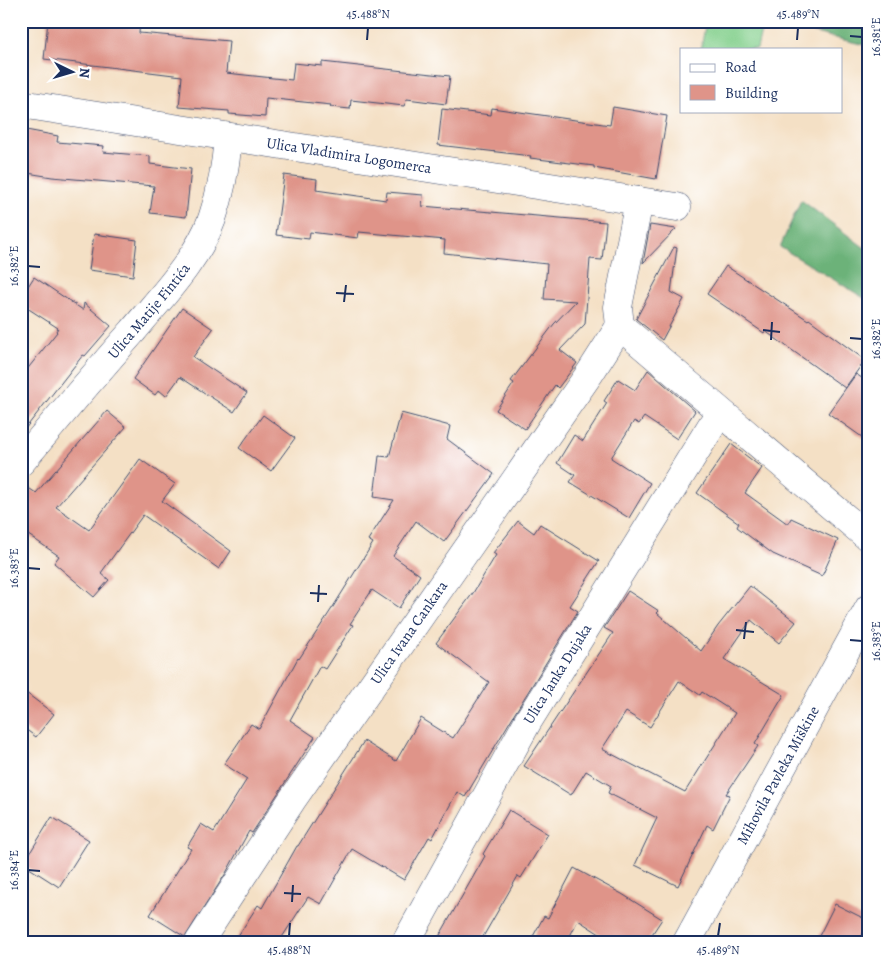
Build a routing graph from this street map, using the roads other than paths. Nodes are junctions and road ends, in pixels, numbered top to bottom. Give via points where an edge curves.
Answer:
1 (21, 104) edge
2 (228, 137) junction
3 (639, 201) junction
4 (677, 207) dead end
5 (620, 326) junction
6 (720, 412) junction
7 (21, 462) edge
8 (869, 538) edge
9 (869, 608) edge
10 (200, 942) edge
11 (406, 942) edge
12 (687, 942) edge

1 - 2 street, Ulica Vladimira Logomerca
2 - 3 street, Ulica Vladimira Logomerca
2 - 7 street, Ulica Matije Fintića via 226,162 212,220 197,247 175,280
3 - 4 street, Ulica Vladimira Logomerca
3 - 5 street via 618,308
5 - 6 street
5 - 10 street, Ulica Ivana Cankara via 292,800
6 - 8 street
6 - 11 street, Ulica Janka Dujaka via 528,720
9 - 12 street, Mihovila Pavleka Miškine

